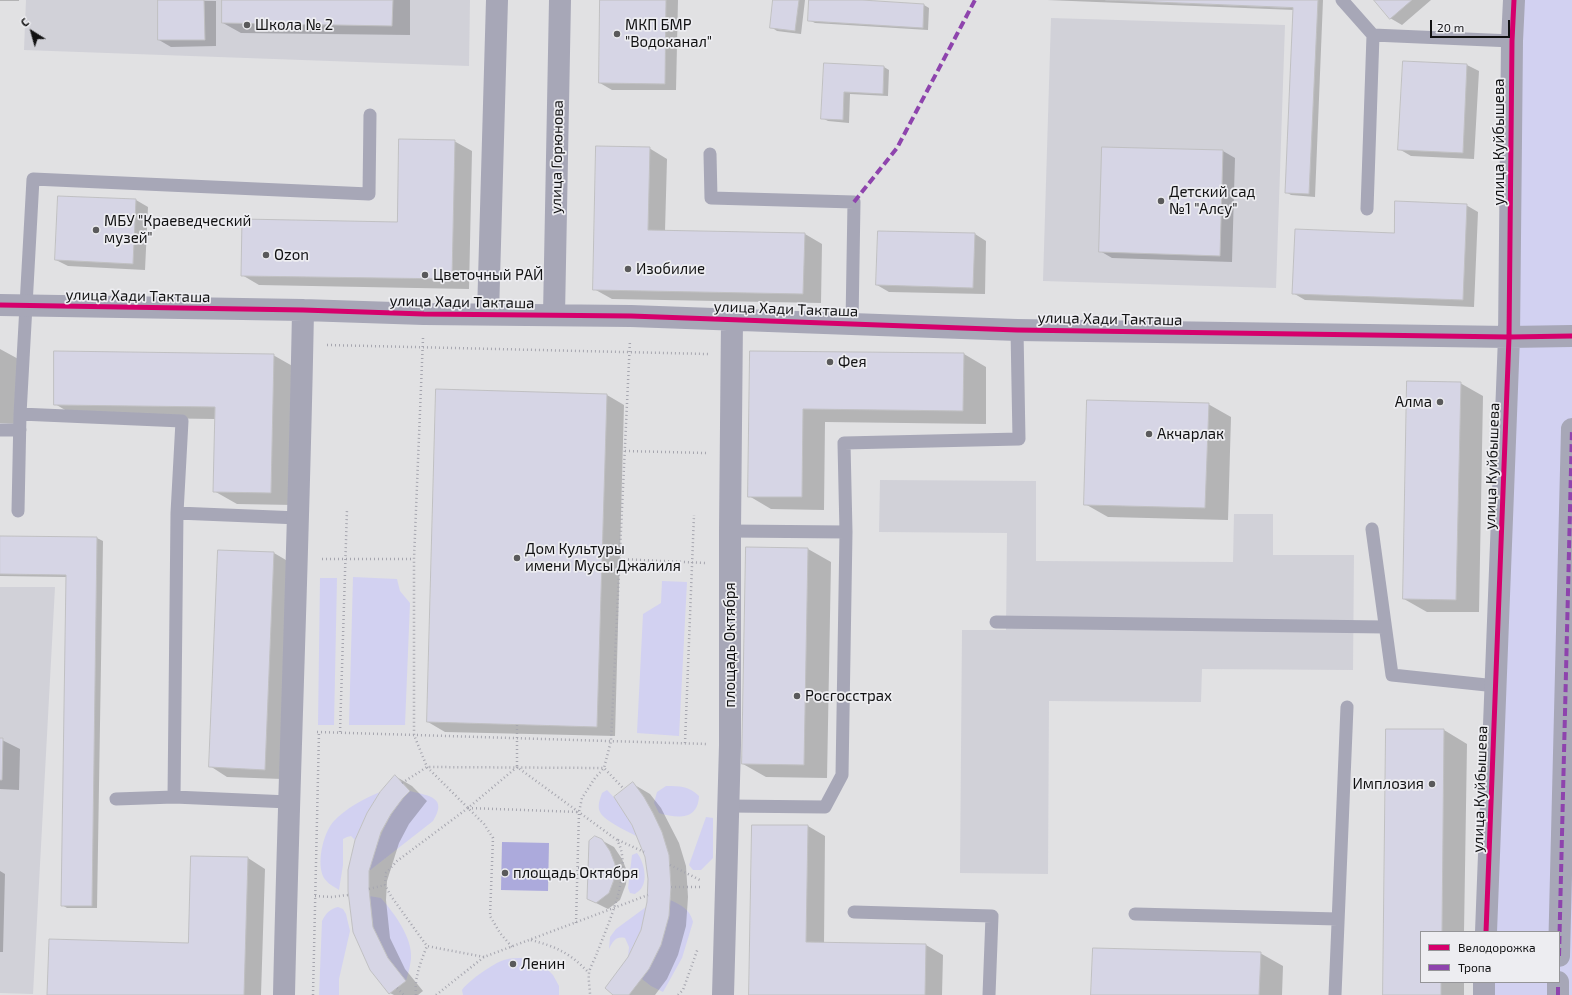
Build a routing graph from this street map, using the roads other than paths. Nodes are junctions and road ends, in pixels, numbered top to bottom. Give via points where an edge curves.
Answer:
1 (497, 0) edge
2 (560, 0) edge
3 (1342, 0) edge
4 (1514, 0) edge
5 (1373, 35) junction
6 (1512, 41) junction
7 (370, 115) dead end
8 (710, 154) dead end
9 (1367, 209) dead end
10 (0, 305) edge
11 (26, 306) junction
12 (303, 310) junction
13 (488, 314) junction
14 (554, 315) junction
15 (732, 319) junction
16 (852, 323) junction
17 (1017, 330) junction
18 (1572, 336) edge
19 (1509, 338) junction
20 (20, 414) junction
21 (1572, 429) edge
22 (0, 430) edge
23 (20, 430) junction
24 (18, 511) dead end
25 (177, 513) junction
26 (299, 518) junction
27 (1372, 529) dead end
28 (730, 531) junction
29 (846, 532) junction
30 (996, 622) dead end
31 (1385, 626) junction
32 (1496, 686) junction
33 (1347, 706) dead end
34 (174, 797) junction
35 (116, 799) dead end
36 (289, 802) junction
37 (729, 806) junction
38 (854, 912) dead end
39 (1135, 914) dead end
40 (1338, 919) junction
41 (1486, 931) edge
42 (1560, 931) edge
43 (1484, 983) edge
44 (1558, 983) edge
45 (284, 995) edge
46 (723, 995) edge
47 (988, 995) edge
48 (1335, 995) edge
49 (1484, 995) edge
50 (1558, 995) edge

1 - 13 street
2 - 14 street, улица Горюнова
3 - 5 lane
4 - 6 street, улица Куйбышева
5 - 6 lane
5 - 9 lane
6 - 19 street, улица Куйбышева
7 - 11 lane via 369,194 33,179
8 - 16 lane via 711,198 854,202
10 - 11 street, улица Хади Такташа
11 - 12 street, улица Хади Такташа
11 - 20 lane
12 - 13 street, улица Хади Такташа
12 - 26 street
13 - 14 street, улица Хади Такташа
14 - 15 street, улица Хади Такташа
15 - 16 street, улица Хади Такташа
15 - 28 street, площадь Октября
16 - 17 street, улица Хади Такташа
17 - 19 street, улица Хади Такташа
17 - 29 lane via 1019,439 844,443
18 - 19 street, улица Хади Такташа
19 - 32 street, улица Куйбышева
20 - 23 lane
20 - 25 lane via 182,421
21 - 42 street
22 - 23 lane
23 - 24 lane
25 - 26 lane
25 - 34 lane
26 - 36 street
27 - 31 lane
28 - 29 lane
28 - 37 street, площадь Октября
29 - 37 lane via 842,775 825,807
30 - 31 lane
31 - 32 lane via 1392,675
32 - 41 street, улица Куйбышева
33 - 40 lane
34 - 35 lane
34 - 36 lane
36 - 45 street
37 - 46 street, площадь Октября via 720,887
38 - 47 lane via 992,916
39 - 40 lane
40 - 48 lane
43 - 49 street
44 - 50 street

